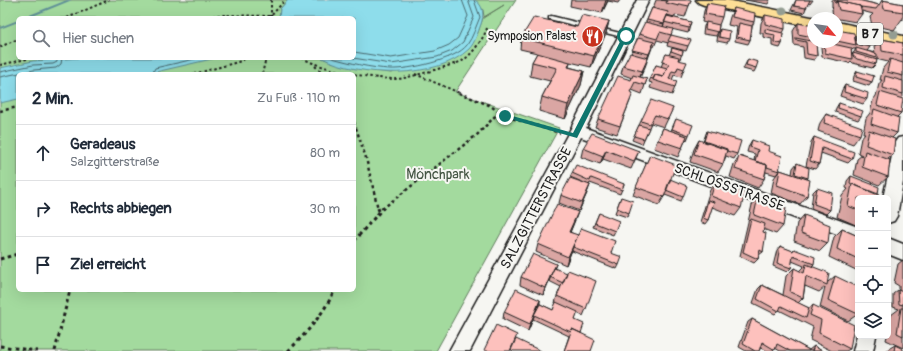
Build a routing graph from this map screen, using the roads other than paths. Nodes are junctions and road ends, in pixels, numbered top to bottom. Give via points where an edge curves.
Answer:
1 (643, 0) edge
2 (704, 0) edge
3 (552, 18) dead end
4 (807, 21) edge
5 (843, 28) edge
6 (626, 36) junction
7 (903, 41) edge
8 (576, 133) junction
9 (903, 142) edge
10 (891, 201) edge
11 (855, 233) edge
12 (891, 247) edge
13 (903, 252) edge
14 (865, 339) edge
15 (459, 351) edge
16 (863, 351) edge

1 - 6 street, SALZGITTERSTRASSE
2 - 4 main road
3 - 6 lane
5 - 7 main road, B 7
6 - 8 street, SALZGITTERSTRASSE
8 - 11 street, SCHLOSSSTRASSE
8 - 15 street, SALZGITTERSTRASSE
9 - 10 street
12 - 13 street
14 - 16 street

